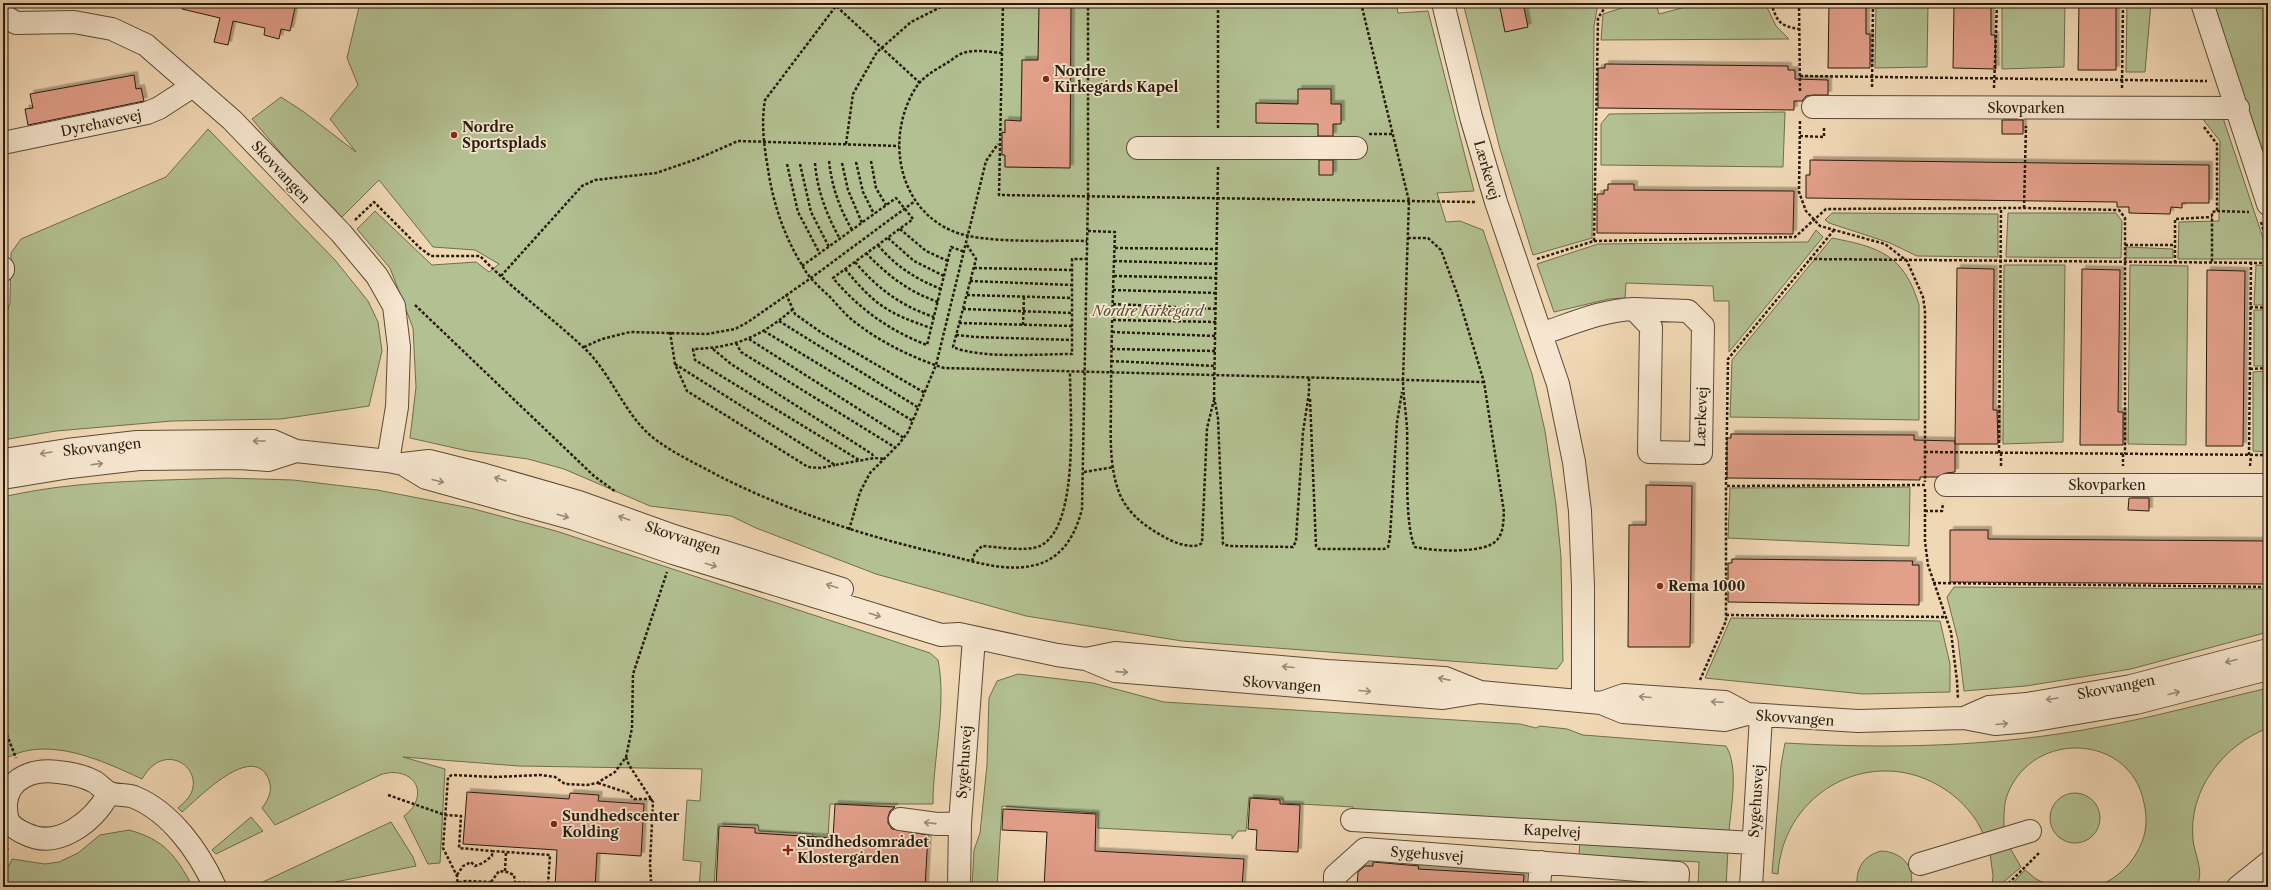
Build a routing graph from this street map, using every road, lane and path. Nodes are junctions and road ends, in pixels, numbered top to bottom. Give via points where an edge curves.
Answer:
1 (949, 3) edge
2 (1003, 3) edge
3 (1088, 3) edge
4 (1218, 3) edge
5 (1361, 3) edge
6 (1443, 3) edge
7 (1608, 3) edge
8 (1771, 3) edge
9 (1799, 3) edge
10 (1873, 3) edge
11 (1997, 3) edge
12 (2124, 3) edge
13 (2202, 3) edge
14 (4, 17) edge
15 (1799, 29) junction
16 (883, 47) junction
17 (1002, 53) junction
18 (1799, 76) junction
19 (1872, 77) junction
20 (1995, 78) junction
21 (2122, 80) junction
22 (2229, 81) junction
23 (920, 83) junction
24 (193, 86) junction
25 (1804, 107) junction
26 (1872, 108) junction
27 (1994, 108) junction
28 (2027, 108) junction
29 (2122, 108) junction
30 (2195, 108) junction
31 (2238, 108) junction
32 (764, 142) junction
33 (3, 143) edge
34 (846, 144) junction
35 (998, 144) junction
36 (899, 146) junction
37 (1138, 148) dead end
38 (1218, 148) junction
39 (1356, 148) dead end
40 (829, 161) dead end
41 (871, 161) dead end
42 (856, 162) dead end
43 (815, 163) dead end
44 (842, 163) dead end
45 (787, 164) dead end
46 (800, 164) dead end
47 (1088, 197) junction
48 (1218, 197) junction
49 (915, 201) junction
50 (1409, 201) junction
51 (1496, 202) junction
52 (886, 205) junction
53 (906, 208) junction
54 (2001, 208) junction
55 (2024, 208) junction
56 (2217, 211) junction
57 (2262, 211) edge
58 (874, 214) junction
59 (2212, 217) junction
60 (1814, 219) junction
61 (862, 223) junction
62 (900, 229) junction
63 (852, 230) junction
64 (1834, 230) junction
65 (1088, 231) junction
66 (340, 233) junction
67 (969, 236) junction
68 (888, 238) junction
69 (1408, 238) junction
70 (840, 239) junction
71 (1087, 241) junction
72 (1594, 242) junction
73 (878, 245) junction
74 (967, 245) junction
75 (2125, 245) junction
76 (2268, 245) edge
77 (2175, 246) junction
78 (829, 247) junction
79 (1114, 248) junction
80 (1217, 250) junction
81 (965, 252) junction
82 (866, 253) junction
83 (820, 254) junction
84 (1087, 259) junction
85 (1809, 259) junction
86 (948, 261) junction
87 (1907, 261) junction
88 (855, 262) junction
89 (1114, 262) junction
90 (2001, 262) junction
91 (2212, 262) junction
92 (2251, 262) junction
93 (2124, 263) junction
94 (2175, 263) junction
95 (2268, 263) edge
96 (1217, 264) junction
97 (1518, 265) junction
98 (802, 266) junction
99 (974, 268) junction
100 (845, 269) junction
101 (1072, 270) junction
102 (502, 276) junction
103 (944, 276) junction
104 (1114, 276) junction
105 (811, 278) junction
106 (1217, 278) junction
107 (970, 281) junction
108 (1072, 285) junction
109 (941, 289) junction
110 (1113, 290) junction
111 (1216, 293) junction
112 (786, 294) junction
113 (967, 295) junction
114 (1024, 297) junction
115 (1072, 298) junction
116 (938, 302) junction
117 (414, 304) dead end
118 (1113, 304) junction
119 (2250, 307) junction
120 (2268, 308) edge
121 (793, 309) junction
122 (963, 309) junction
123 (1216, 309) junction
124 (1634, 309) junction
125 (1024, 311) junction
126 (1072, 313) junction
127 (934, 317) junction
128 (1113, 320) junction
129 (779, 321) junction
130 (1216, 322) junction
131 (959, 323) junction
132 (1023, 325) junction
133 (1072, 326) junction
134 (931, 328) junction
135 (764, 330) junction
136 (670, 332) junction
137 (1112, 332) junction
138 (956, 334) junction
139 (1541, 334) junction
140 (1216, 336) junction
141 (749, 339) junction
142 (1072, 340) junction
143 (736, 343) junction
144 (584, 347) junction
145 (713, 348) junction
146 (1112, 349) junction
147 (1216, 351) junction
148 (1112, 361) junction
149 (675, 364) junction
150 (936, 365) junction
151 (1216, 366) junction
152 (2268, 368) edge
153 (2250, 369) junction
154 (1070, 372) junction
155 (1086, 372) junction
156 (1111, 373) junction
157 (1215, 376) junction
158 (1310, 378) junction
159 (1403, 379) junction
160 (1484, 382) junction
161 (1403, 389) junction
162 (925, 393) junction
163 (1309, 393) junction
164 (1214, 398) junction
165 (919, 408) junction
166 (913, 421) junction
167 (904, 438) junction
168 (896, 448) junction
169 (296, 452) junction
170 (1925, 452) junction
171 (1999, 453) junction
172 (2125, 454) junction
173 (2249, 455) junction
174 (2268, 455) edge
175 (874, 458) junction
176 (884, 459) junction
177 (3, 460) edge
178 (859, 460) junction
179 (396, 463) junction
180 (835, 464) junction
181 (1114, 467) junction
182 (1084, 472) junction
183 (3, 478) edge
184 (2268, 484) edge
185 (1935, 485) junction
186 (1726, 486) junction
187 (619, 494) dead end
188 (849, 530) junction
189 (673, 553) junction
190 (972, 561) junction
191 (1934, 582) junction
192 (2268, 587) edge
193 (1726, 615) junction
194 (1947, 617) junction
195 (966, 636) junction
196 (2268, 650) edge
197 (2268, 669) edge
198 (1684, 700) junction
199 (1592, 702) junction
200 (1754, 715) junction
201 (1961, 718) junction
202 (3, 725) edge
203 (626, 756) junction
204 (22, 776) junction
205 (597, 783) junction
206 (108, 793) junction
207 (388, 795) dead end
208 (652, 799) junction
209 (445, 815) junction
210 (900, 819) dead end
211 (1352, 820) dead end
212 (960, 823) junction
213 (2030, 830) dead end
214 (1753, 843) junction
215 (492, 851) junction
216 (506, 852) junction
217 (2040, 852) dead end
218 (1541, 862) junction
219 (2268, 863) edge
220 (1920, 864) dead end
221 (505, 871) junction
222 (456, 876) junction
223 (458, 882) junction
224 (491, 882) junction
225 (514, 882) junction
226 (652, 882) dead end
227 (215, 887) edge
228 (434, 887) edge
229 (458, 887) edge
230 (493, 887) edge
231 (512, 887) edge
232 (959, 887) edge
233 (1335, 887) edge
234 (1540, 887) edge
235 (1677, 887) edge
236 (1750, 887) edge
237 (2005, 887) edge
238 (2238, 887) edge

1 - 16 path via 911,22
2 - 17 path
3 - 47 path
4 - 38 path
5 - 50 path
6 - 51 street, Lærkevej via 1471,117
7 - 72 path via 1598,18
8 - 15 path via 1776,19 1783,25
9 - 15 path
10 - 19 path
11 - 20 path
12 - 21 path
13 - 22 street
14 - 24 street, Skovvangen via 16,23 74,22 112,29 146,45
15 - 18 path
16 - 23 path
16 - 32 path via 836,6 765,100
16 - 34 path via 853,94
17 - 23 path via 979,51 962,54 930,73
17 - 35 path
18 - 19 path
18 - 25 path
19 - 20 path
19 - 26 path
20 - 21 path
20 - 27 path
21 - 22 path
21 - 29 path
22 - 31 street
23 - 36 path via 904,112
24 - 33 street, Dyrehavevej via 147,113
24 - 66 street, Skovvangen via 232,120
25 - 26 street, Skovparken
25 - 60 path via 1799,192 1806,210
26 - 27 street, Skovparken
27 - 28 street, Skovparken
28 - 29 street, Skovparken
28 - 55 path
29 - 30 street, Skovparken
30 - 31 street, Skovparken
30 - 56 path via 2196,118 2217,144
31 - 57 street
32 - 34 path
32 - 98 path via 772,197
32 - 102 path via 738,141 656,173 595,180 582,186
34 - 36 path
35 - 47 path via 999,195
35 - 67 path via 986,161
36 - 49 path via 902,175
37 - 38 street
38 - 39 street
38 - 48 path
40 - 63 path via 832,188
41 - 52 path via 876,188
42 - 58 path via 863,192
43 - 70 path via 819,189 831,223
44 - 61 path via 848,190
45 - 83 path via 798,212
46 - 78 path via 811,212
47 - 48 path
47 - 65 path
48 - 50 path
48 - 80 path
49 - 53 path
49 - 67 path via 935,221 954,232
50 - 51 path
50 - 69 path
51 - 97 street, Lærkevej
52 - 53 path via 896,198
52 - 58 path
53 - 62 path via 913,219
53 - 105 path
54 - 55 path
54 - 60 path via 1826,209
54 - 90 path
55 - 75 path via 2118,210 2125,218
56 - 57 path
56 - 59 path via 2212,212
57 - 76 path
58 - 61 path
59 - 77 path via 2175,218
59 - 91 path
60 - 64 path via 1820,226
60 - 72 path via 1795,237
61 - 63 path
62 - 68 path
62 - 86 path via 926,251
63 - 70 path
64 - 85 path
64 - 87 path via 1884,244
65 - 71 path
65 - 79 path via 1115,232
66 - 102 path via 374,202 431,256 480,256
66 - 179 street, Skovvangen via 377,276 394,306 399,347
67 - 71 path
67 - 74 path
68 - 73 path
68 - 103 path via 914,262
69 - 159 path
69 - 160 path via 1428,238 1441,250
70 - 78 path
71 - 84 path
72 - 97 path
73 - 82 path
73 - 109 path via 912,276
74 - 81 path
74 - 99 path via 976,259
75 - 77 path
75 - 93 path
77 - 94 path
78 - 83 path
79 - 80 path
79 - 89 path
80 - 96 path
81 - 86 path via 951,246
81 - 150 path
82 - 88 path
82 - 116 path via 886,274 922,297
83 - 98 path
84 - 101 path via 1072,259
84 - 155 path
85 - 87 path
85 - 186 path via 1728,359
86 - 103 path
87 - 90 path
87 - 170 path via 1923,296 1925,310
88 - 100 path
88 - 127 path via 891,297 913,310
89 - 96 path
89 - 104 path
90 - 93 path
90 - 171 path
91 - 92 path
91 - 94 path
92 - 95 path
92 - 119 path
93 - 94 path
93 - 172 path
96 - 106 path
97 - 139 street, Lærkevej
98 - 105 path
99 - 101 path
99 - 107 path
100 - 134 path via 879,306 898,317
100 - 134 path via 833,278 886,325 927,344
101 - 108 path
102 - 144 path
103 - 109 path
104 - 106 path
104 - 110 path
105 - 112 path
105 - 150 path via 855,322 888,344
106 - 111 path
107 - 108 path
107 - 113 path
108 - 115 path
109 - 116 path
110 - 111 path
110 - 118 path
111 - 123 path
112 - 121 path
112 - 136 path via 735,329 707,334
113 - 114 path
113 - 122 path
114 - 115 path
114 - 125 path
115 - 126 path
116 - 127 path
117 - 187 path via 594,476
118 - 123 path
118 - 128 path
119 - 120 path
119 - 153 path
121 - 129 path
121 - 162 path via 795,314 822,333
122 - 125 path
122 - 131 path
123 - 130 path
124 - 124 street, Lærkevej via 1651,327 1649,452 1701,453 1703,326 1688,311
124 - 139 street, Lærkevej via 1591,317
125 - 126 path
125 - 132 path
126 - 133 path
127 - 134 path
128 - 130 path
128 - 137 path
129 - 135 path
129 - 165 path
130 - 140 path
131 - 132 path
131 - 138 path
132 - 133 path
133 - 142 path
135 - 141 path
135 - 166 path
136 - 144 path via 630,332 602,339
136 - 149 path
137 - 140 path
137 - 146 path
138 - 142 path via 975,337
138 - 142 path via 953,347 960,351 983,353 1072,354
139 - 199 street, Lærkevej via 1558,384 1574,462 1580,511
140 - 147 path
141 - 143 path
141 - 167 path
143 - 145 path
143 - 168 path via 741,352
144 - 188 path via 638,422 655,439 753,493
145 - 175 path via 731,364 872,454
145 - 178 path via 693,349 695,360
146 - 147 path
146 - 148 path
147 - 151 path
148 - 151 path
148 - 156 path
149 - 180 path
149 - 180 path via 687,391 808,467 821,468
150 - 154 path via 944,368
150 - 162 path
151 - 157 path
152 - 153 path
153 - 173 path
154 - 155 path
154 - 190 path via 1070,477 1066,504 1059,524 1050,538 1040,546 982,546
155 - 156 path
155 - 182 path
156 - 157 path
156 - 181 path via 1111,454
157 - 158 path
157 - 164 path
158 - 159 path
158 - 163 path
159 - 160 path
159 - 161 path
160 - 161 path via 1504,512 1503,529 1496,542 1480,549 1427,550 1414,547 1410,520 1407,426
161 - 163 path via 1397,422 1390,537 1388,547 1384,549 1319,549 1316,546
162 - 165 path
163 - 164 path via 1303,432 1296,541 1293,546 1223,544 1218,418
164 - 181 path via 1207,428 1202,543 1199,545 1173,542 1148,529 1122,498
165 - 166 path
166 - 167 path
167 - 168 path
168 - 176 path
169 -> 177 street, Skovvangen via 273,441 137,442
169 - 179 street, Skovvangen
183 -> 169 street, Skovvangen via 139,459 268,460
170 - 171 path
170 - 185 path
171 - 172 path
172 - 173 path
173 - 174 path
175 - 176 path
175 - 178 path
176 - 188 path via 870,473 860,492
178 - 180 path
179 -> 189 street, Skovvangen via 426,478 574,519
195 -> 179 street, Skovvangen via 945,622 674,536 579,502 429,461
181 - 182 path
182 - 190 path via 1082,509 1077,526 1073,537 1056,555 1041,564 1013,568
184 - 185 street, Skovparken
185 - 186 path
185 - 191 path via 1925,542 1928,565
186 - 193 path
188 - 190 path via 911,548
189 -> 195 street, Skovvangen via 941,635
189 - 203 path via 633,674 632,728
191 - 192 path
191 - 194 path
193 - 194 path
193 - 198 path via 1726,621 1698,683
194 - 201 path via 1958,681
195 - 199 street, Skovvangen via 1086,659 1115,653 1445,678 1480,692
195 - 212 street, Sygehusvej
196 -> 201 street, Skovvangen via 2132,686 2027,704 1989,707
201 -> 197 street, Skovvangen via 1995,724 2029,721 2136,703
198 -> 199 street, Skovvangen via 1624,695
200 -> 198 street, Skovvangen via 1726,702
199 - 200 street, Skovvangen via 1623,712 1683,718 1725,720
200 - 201 street, Skovvangen via 1858,721
200 - 214 street, Sygehusvej
202 - 204 path
203 - 205 path via 615,772
203 - 208 path via 629,765
204 - 206 street via 35,772 77,775 96,783
204 - 206 street via 10,788 7,816 13,827 37,839 54,839 72,831 97,810
205 - 208 path via 628,793 634,799
205 - 209 path via 565,784 555,777 540,774 495,778 450,776 445,792
206 - 227 street via 133,797 168,818 186,840
207 - 209 path
208 - 226 path
209 - 215 path via 461,816 459,848
209 - 222 path via 443,848
212 -> 210 street via 937,824
211 - 214 street, Kapelvej
212 - 232 street, Sygehusvej
213 - 220 street
214 - 236 street, Sygehusvej
215 - 216 path
215 - 222 path via 492,856 483,863 475,866 471,862 463,866
216 - 221 path
216 - 225 path via 550,855 548,884
217 - 237 path
218 - 233 street, Sygehusvej via 1364,849 1335,876
218 - 234 street
218 - 235 street, Sygehusvej via 1678,873
219 - 238 street
221 - 224 path via 499,871
221 - 225 path via 514,875
222 - 223 path
223 - 224 path
223 - 228 path
223 - 229 path
224 - 230 path
225 - 231 path

